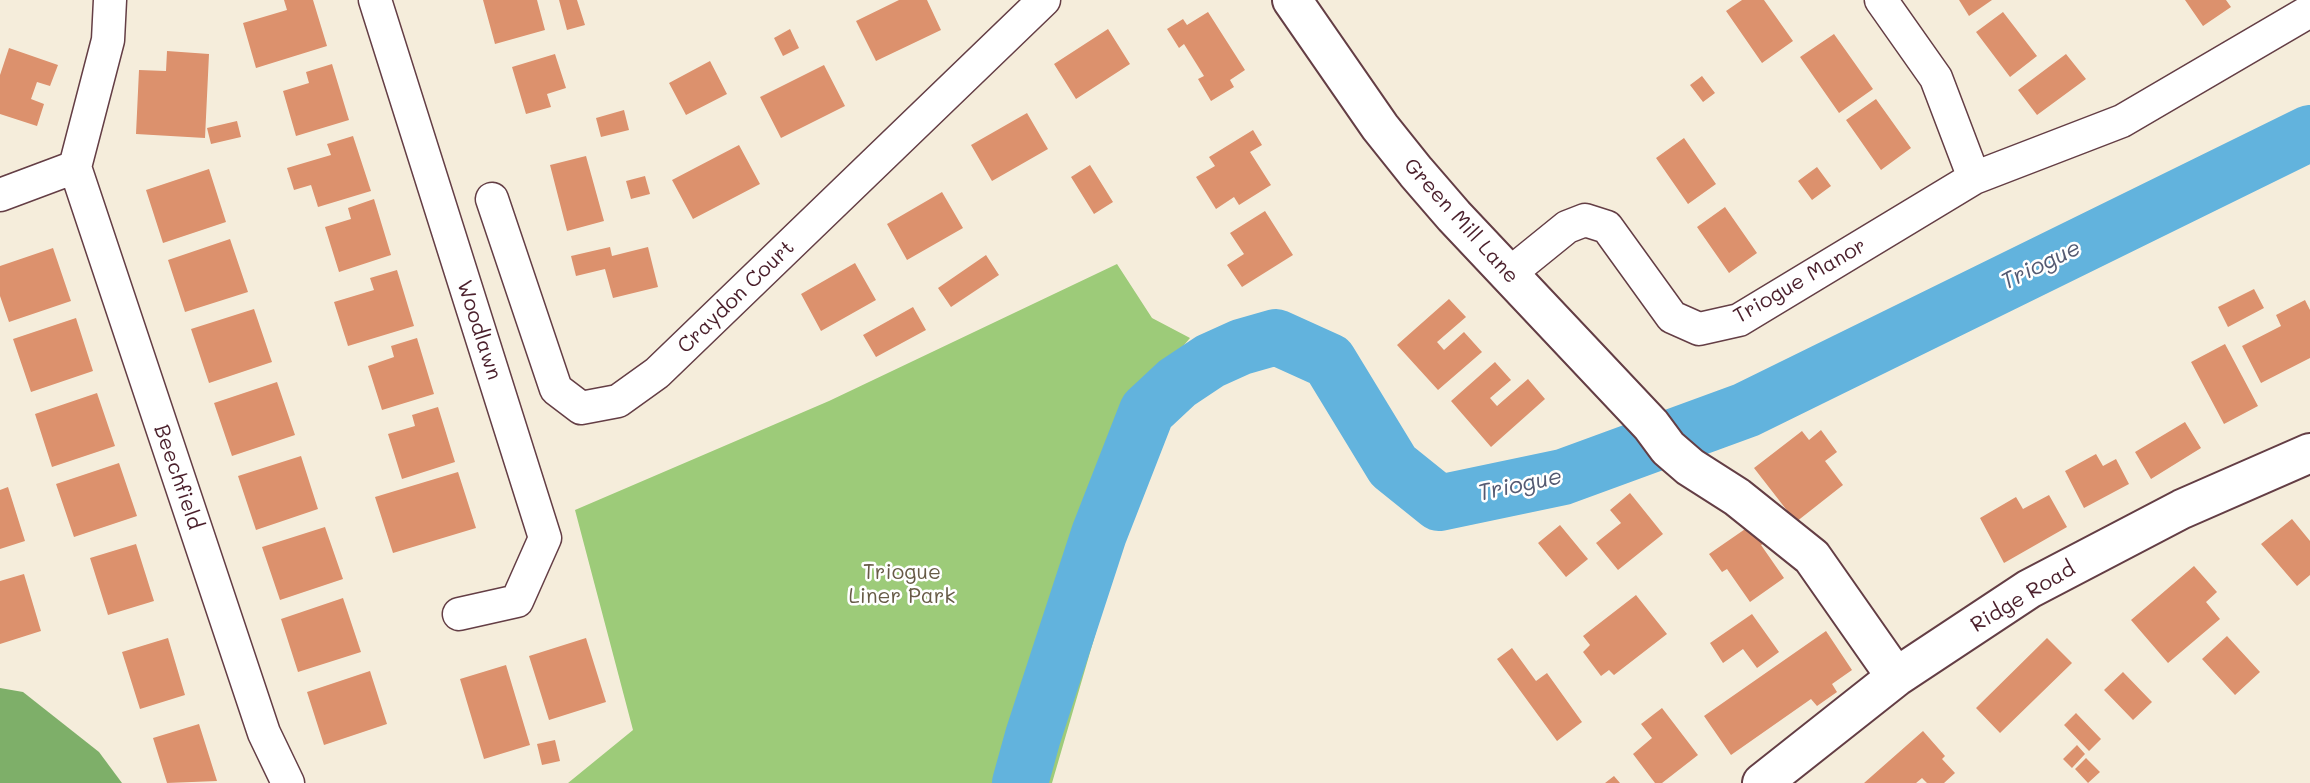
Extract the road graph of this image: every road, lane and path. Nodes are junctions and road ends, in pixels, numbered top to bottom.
1 (110, 0) edge
2 (375, 0) edge
3 (1044, 0) edge
4 (1292, 0) edge
5 (1881, 0) edge
6 (2305, 0) edge
7 (2310, 9) edge
8 (75, 167) junction
9 (1974, 178) junction
10 (0, 195) edge
11 (492, 199) dead end
12 (1509, 274) junction
13 (2310, 453) edge
14 (459, 614) dead end
15 (1896, 677) junction
16 (288, 783) edge
17 (1762, 783) edge

1 - 8 street
2 - 14 street, Woodlawn
3 - 11 street, Craydon Court
4 - 12 street, Green Mill Lane
5 - 9 street
6 - 7 street, Triogue Manor
7 - 9 street, Triogue Manor
8 - 10 street
8 - 16 street, Beechfield
9 - 12 street, Triogue Manor
12 - 15 street, Green Mill Lane
13 - 15 street, Ridge Road
15 - 17 street, Ridge Road

